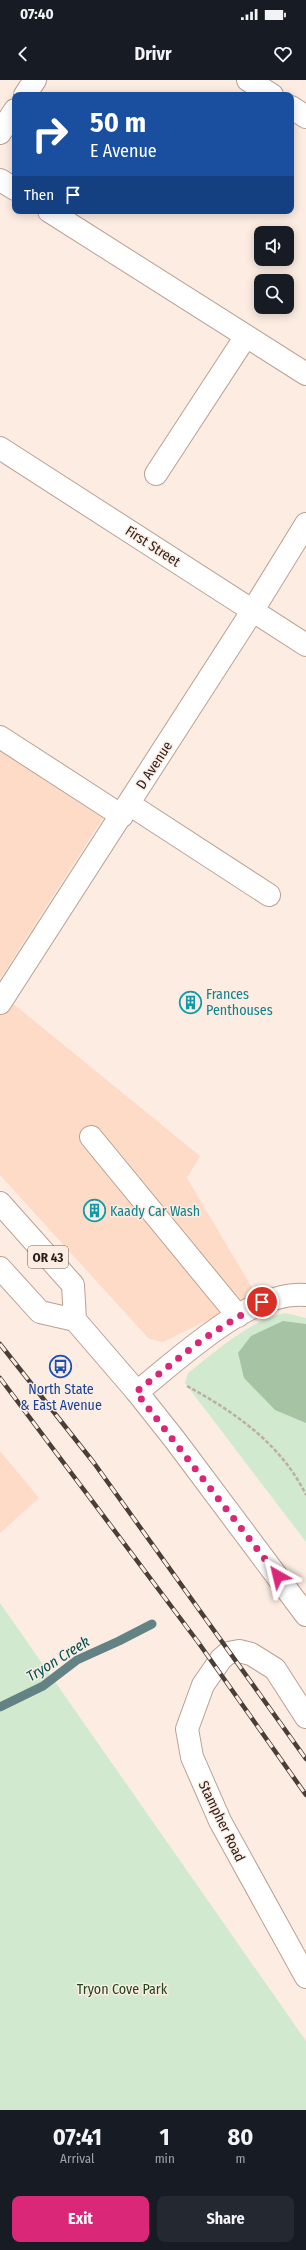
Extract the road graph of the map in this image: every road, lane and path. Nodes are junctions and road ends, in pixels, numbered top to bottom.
1 (35, 80) edge
2 (248, 80) edge
3 (27, 92) edge
4 (267, 92) edge
5 (294, 110) edge
6 (12, 115) edge
7 (306, 117) edge
8 (0, 133) edge
9 (0, 180) edge
10 (12, 187) edge
11 (55, 214) edge
12 (246, 336) junction
13 (306, 374) edge
14 (0, 448) edge
15 (156, 474) dead end
16 (306, 524) edge
17 (253, 610) junction
18 (306, 645) edge
19 (0, 737) edge
20 (125, 810) junction
21 (269, 895) dead end
22 (0, 1003) edge
23 (91, 1137) dead end
24 (0, 1202) edge
25 (0, 1268) edge
26 (306, 1295) edge
27 (238, 1316) junction
28 (74, 1320) junction
29 (167, 1368) junction
30 (136, 1392) junction
31 (306, 1495) edge
32 (286, 1587) junction
33 (306, 1597) edge
34 (306, 1615) edge
35 (306, 1717) edge
36 (306, 1977) edge

1 - 3 street
2 - 4 street
5 - 7 street
6 - 8 street
9 - 10 street
11 - 12 street
12 - 13 street
12 - 15 street
14 - 17 street, First Street
16 - 17 street, D Avenue
17 - 18 street, First Street
17 - 20 street, D Avenue
19 - 20 street
20 - 21 street
20 - 22 street, D Avenue
23 - 27 street
24 - 28 street, OR 43
25 - 28 street
26 - 27 street
27 - 29 street
28 - 30 street
29 - 30 street
29 - 31 path
30 - 32 street
32 - 33 street
32 - 34 street
35 - 36 street, Stampher Road

